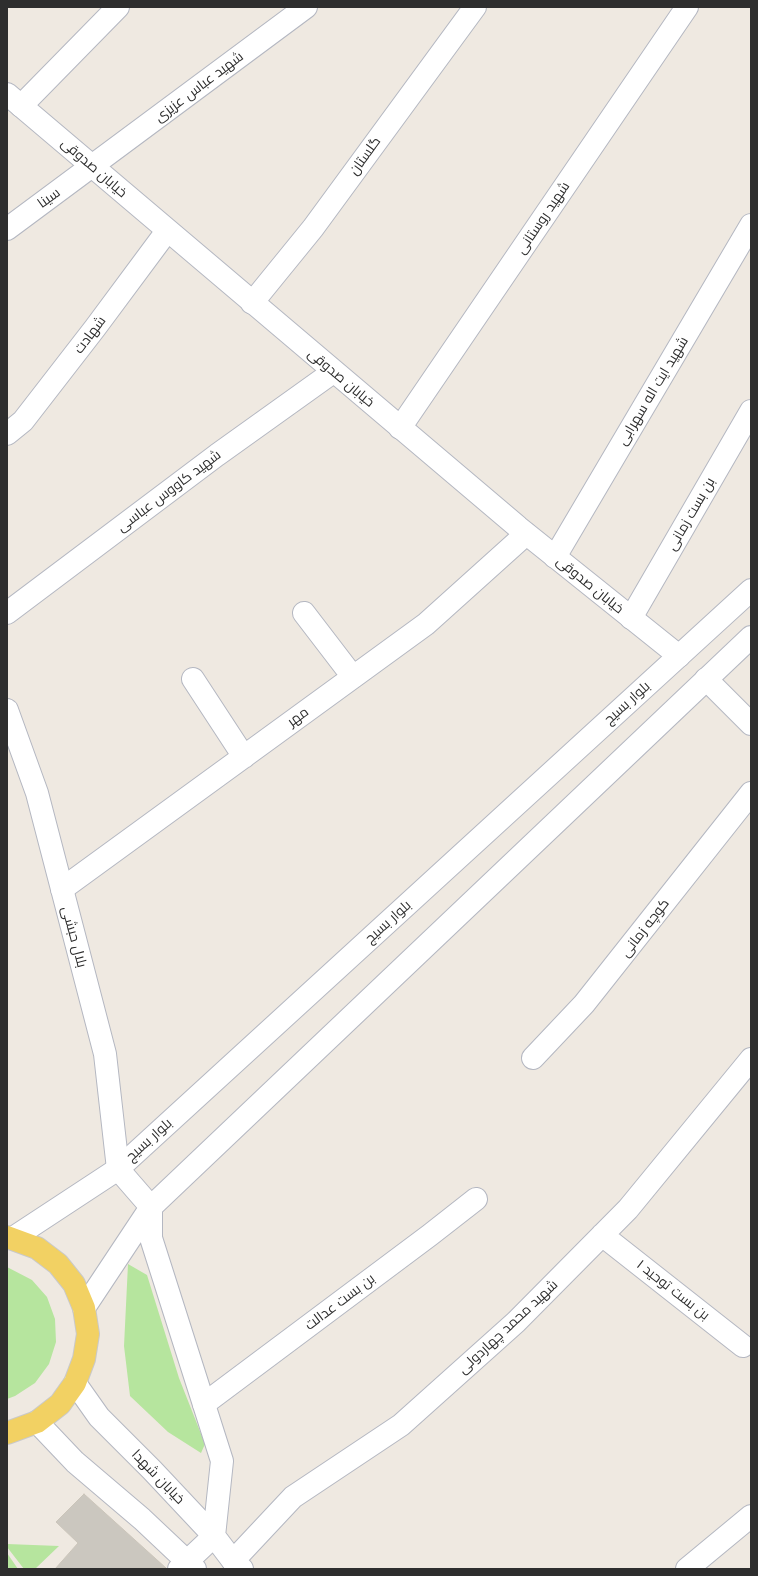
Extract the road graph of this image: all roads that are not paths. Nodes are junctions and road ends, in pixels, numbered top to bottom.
1 (118, 7) edge
2 (306, 7) edge
3 (475, 7) edge
4 (687, 7) edge
5 (14, 100) edge
6 (92, 167) junction
7 (751, 225) edge
8 (7, 229) edge
9 (167, 231) junction
10 (252, 303) junction
11 (333, 372) junction
12 (751, 411) edge
13 (400, 428) junction
14 (7, 434) edge
15 (526, 534) junction
16 (555, 557) junction
17 (751, 590) edge
18 (7, 613) edge
19 (304, 613) dead end
20 (631, 618) junction
21 (751, 637) edge
22 (679, 656) junction
23 (353, 677) junction
24 (193, 679) dead end
25 (706, 679) junction
26 (7, 710) edge
27 (751, 724) edge
28 (244, 757) junction
29 (751, 793) edge
30 (62, 889) junction
31 (533, 1058) dead end
32 (751, 1059) edge
33 (118, 1169) junction
34 (476, 1199) dead end
35 (151, 1207) junction
36 (602, 1235) junction
37 (10, 1238) edge
38 (84, 1308) junction
39 (744, 1346) dead end
40 (75, 1384) junction
41 (204, 1404) junction
42 (37, 1422) junction
43 (7, 1433) edge
44 (751, 1516) edge
45 (214, 1536) junction
46 (238, 1565) edge
47 (187, 1567) edge
48 (687, 1569) edge

1 - 5 street
2 - 6 street, شهید عباس عزیزی
3 - 10 street, گلستان
4 - 13 street, شهید روستانی
5 - 6 street, خیابان صدوقی
6 - 8 street, سینا
6 - 9 street, خیابان صدوقی
7 - 16 street, شهید ایت اله سهرابی
9 - 10 street, خیابان صدوقی
9 - 14 street, شهادت
10 - 11 street, خیابان صدوقی
11 - 13 street, خیابان صدوقی
11 - 18 street, شهید کاووس عباسی
12 - 20 street, بن بست زمانی
13 - 15 street, خیابان صدوقی
15 - 16 street, خیابان صدوقی
15 - 23 street, مهر
16 - 20 street, خیابان صدوقی
17 - 22 street, بلوار بسیج
19 - 23 street
20 - 22 street, خیابان صدوقی
21 - 25 street
22 - 25 street, خیابان صدوقی
22 - 33 street, بلوار بسیج
23 - 28 street, مهر
24 - 28 street
25 - 27 street, خیابان صدوقی
25 - 35 street
26 - 30 street, بلال حبشی
28 - 30 street, مهر
29 - 31 street, کوچه زمانی
30 - 33 street, بلال حبشی
32 - 36 street, شهید محمد چهاردولی
33 - 35 street
33 - 37 street, بلوار بسیج
34 - 41 street, بن بست عدالت
35 - 38 street
35 - 41 street
36 - 39 street, بن بست توحید ۱
36 - 46 street, شهید محمد چهاردولی
37 - 38 main road
38 - 40 main road
40 - 42 main road
40 - 45 street, خیابان شهدا
41 - 45 street
42 - 43 main road
42 - 47 street
44 - 48 street
45 - 46 street, خیابان شهدا
45 - 47 street

